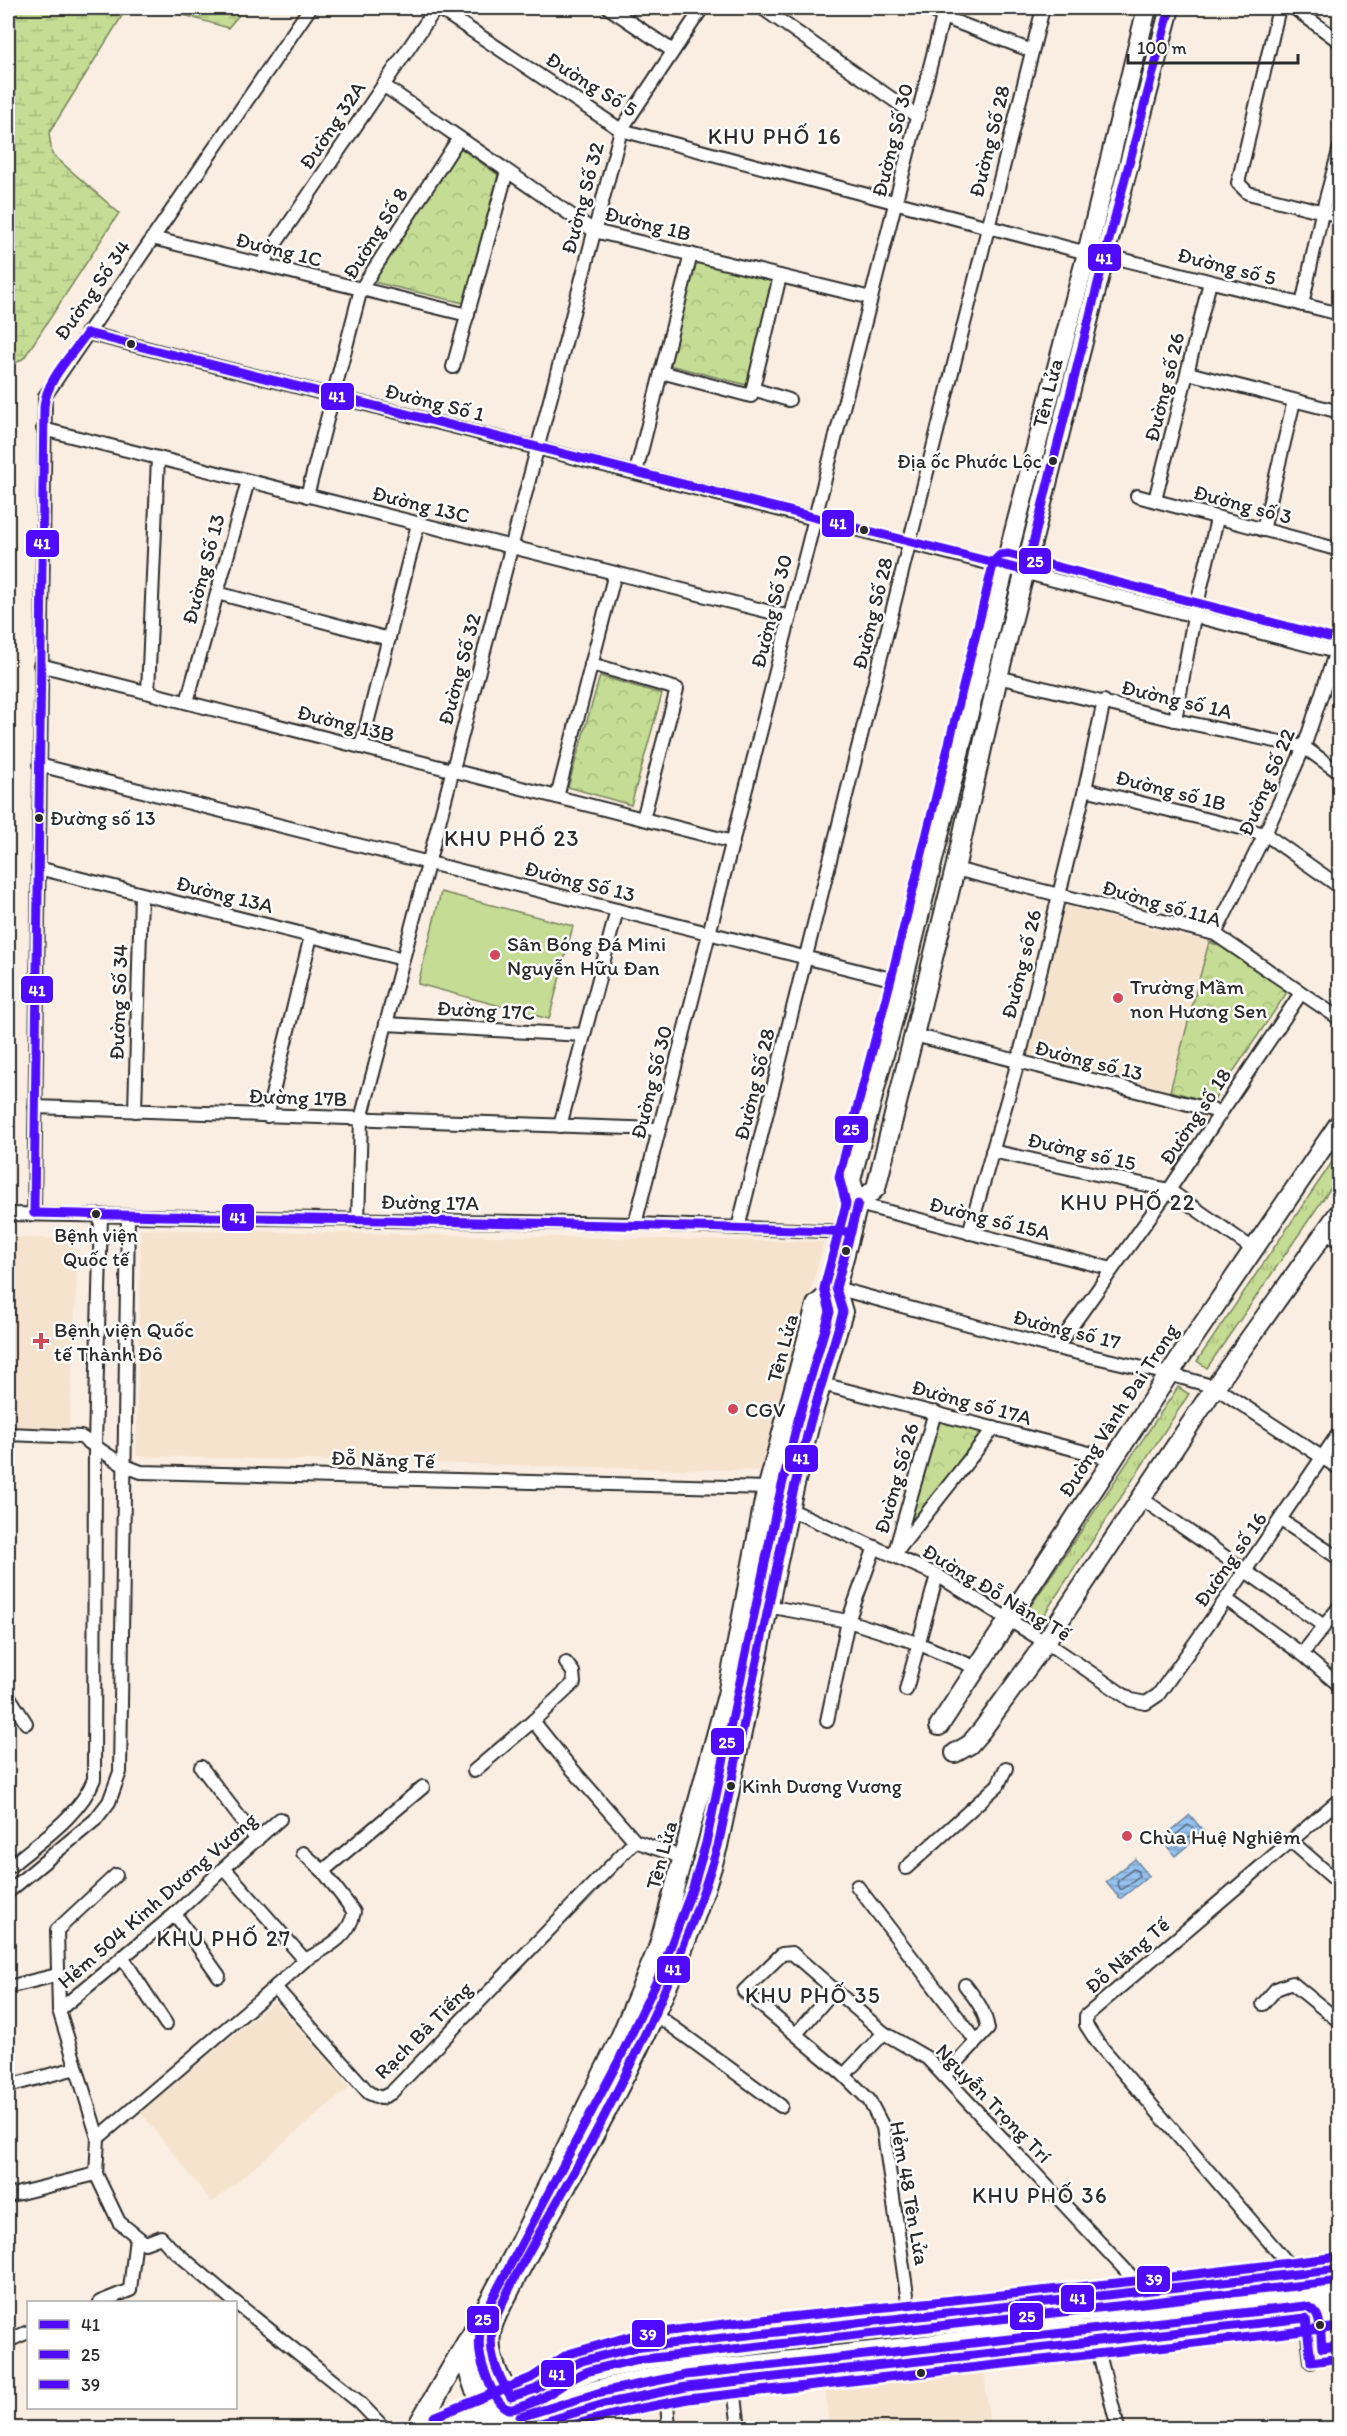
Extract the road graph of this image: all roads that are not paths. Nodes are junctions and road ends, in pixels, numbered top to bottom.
1 (310, 8) edge
2 (437, 8) edge
3 (609, 8) edge
4 (702, 8) edge
5 (762, 8) edge
6 (929, 8) edge
7 (1043, 8) edge
8 (1147, 8) edge
9 (1170, 8) edge
10 (1279, 8) edge
11 (1293, 8) edge
12 (944, 12) edge
13 (1340, 42) edge
14 (673, 51) junction
15 (1032, 51) junction
16 (383, 85) junction
17 (918, 117) junction
18 (621, 130) junction
19 (459, 138) junction
20 (1339, 151) edge
21 (507, 171) junction
22 (896, 202) junction
23 (1322, 213) junction
24 (1340, 216) edge
25 (988, 227) junction
26 (594, 231) junction
27 (152, 238) junction
28 (691, 254) junction
29 (1096, 254) junction
30 (261, 265) junction
31 (780, 276) junction
32 (1210, 282) junction
33 (361, 289) junction
34 (871, 298) junction
35 (1302, 305) junction
36 (1340, 314) edge
37 (468, 315) junction
38 (87, 333) junction
39 (453, 366) dead end
40 (661, 372) junction
41 (1188, 374) junction
42 (753, 389) junction
43 (332, 397) junction
44 (789, 400) dead end
45 (1294, 401) junction
46 (1340, 412) edge
47 (43, 429) junction
48 (537, 447) junction
49 (158, 458) junction
50 (636, 472) junction
51 (248, 481) junction
52 (307, 496) junction
53 (1137, 496) dead end
54 (1155, 500) junction
55 (815, 518) junction
56 (1217, 519) junction
57 (418, 524) junction
58 (1263, 530) junction
59 (909, 542) junction
60 (511, 547) junction
61 (1340, 550) edge
62 (1005, 566) junction
63 (1026, 571) junction
64 (615, 573) junction
65 (217, 593) junction
66 (790, 617) junction
67 (1194, 617) junction
68 (389, 639) junction
69 (1338, 648) edge
70 (591, 664) junction
71 (40, 665) junction
72 (998, 677) junction
73 (148, 692) junction
74 (1104, 701) junction
75 (187, 702) junction
76 (1175, 720) junction
77 (361, 747) junction
78 (1304, 747) junction
79 (39, 765) junction
80 (453, 770) junction
81 (1340, 773) edge
82 (1084, 789) junction
83 (557, 797) junction
84 (643, 819) junction
85 (1265, 834) junction
86 (733, 842) junction
87 (428, 863) junction
88 (38, 868) junction
89 (955, 869) junction
90 (1340, 887) edge
91 (141, 894) junction
92 (1058, 896) junction
93 (617, 910) junction
94 (709, 934) junction
95 (1215, 934) junction
96 (311, 936) junction
97 (403, 958) junction
98 (805, 958) junction
99 (903, 982) junction
100 (1301, 993) junction
101 (1340, 1019) edge
102 (386, 1024) junction
103 (584, 1035) junction
104 (914, 1035) junction
105 (1018, 1062) junction
106 (35, 1107) junction
107 (135, 1111) junction
108 (1221, 1113) junction
109 (267, 1116) junction
110 (361, 1119) junction
111 (1340, 1122) edge
112 (560, 1126) junction
113 (659, 1129) junction
114 (992, 1150) junction
115 (1169, 1190) junction
116 (858, 1204) junction
117 (1340, 1211) edge
118 (34, 1213) junction
119 (8, 1214) edge
120 (101, 1215) junction
121 (128, 1216) junction
122 (358, 1221) junction
123 (635, 1224) junction
124 (738, 1228) junction
125 (851, 1232) junction
126 (969, 1233) junction
127 (1332, 1237) edge
128 (1253, 1249) junction
129 (1112, 1269) junction
130 (836, 1288) junction
131 (1056, 1348) junction
132 (1168, 1374) junction
133 (822, 1384) junction
134 (1215, 1387) junction
135 (935, 1412) junction
136 (994, 1428) junction
137 (1340, 1431) edge
138 (8, 1434) edge
139 (95, 1444) junction
140 (1322, 1457) junction
141 (1112, 1459) junction
142 (123, 1464) junction
143 (1340, 1469) edge
144 (768, 1488) junction
145 (1141, 1498) junction
146 (789, 1509) junction
147 (1281, 1520) junction
148 (875, 1547) junction
149 (894, 1555) junction
150 (1340, 1559) edge
151 (1246, 1571) junction
152 (937, 1575) junction
153 (1226, 1599) junction
154 (767, 1606) junction
155 (1340, 1606) edge
156 (1007, 1620) junction
157 (848, 1622) junction
158 (1324, 1626) junction
159 (917, 1643) junction
160 (1045, 1643) junction
161 (1302, 1654) junction
162 (566, 1663) dead end
163 (977, 1668) junction
164 (1340, 1686) edge
165 (906, 1690) dead end
166 (8, 1695) edge
167 (1146, 1703) joint
168 (533, 1721) junction
169 (826, 1721) dead end
170 (26, 1723) dead end
171 (939, 1726) dead end
172 (955, 1753) dead end
173 (201, 1767) dead end
174 (1006, 1768) dead end
175 (474, 1771) dead end
176 (423, 1787) dead end
177 (85, 1798) junction
178 (1340, 1799) edge
179 (103, 1811) junction
180 (280, 1820) dead end
181 (257, 1840) junction
182 (635, 1841) junction
183 (1291, 1841) junction
184 (303, 1853) dead end
185 (684, 1858) junction
186 (8, 1868) edge
187 (224, 1868) junction
188 (906, 1868) dead end
189 (323, 1871) junction
190 (116, 1875) dead end
191 (1340, 1884) edge
192 (857, 1887) dead end
193 (8, 1892) edge
194 (176, 1914) junction
195 (122, 1957) junction
196 (305, 1960) junction
197 (57, 1975) junction
198 (219, 1976) dead end
199 (965, 1985) dead end
200 (8, 1987) edge
201 (275, 1987) junction
202 (835, 1989) junction
203 (744, 1991) joint
204 (636, 2000) junction
205 (1263, 2004) dead end
206 (59, 2010) junction
207 (655, 2012) junction
208 (1340, 2022) edge
209 (166, 2024) dead end
210 (884, 2033) junction
211 (796, 2034) junction
212 (976, 2041) junction
213 (76, 2068) junction
214 (844, 2075) junction
215 (944, 2076) junction
216 (8, 2086) edge
217 (781, 2106) dead end
218 (98, 2138) junction
219 (96, 2174) junction
220 (8, 2196) edge
221 (136, 2237) junction
222 (1340, 2270) edge
223 (1340, 2282) edge
224 (1303, 2296) junction
225 (1151, 2298) junction
226 (102, 2301) edge
227 (233, 2301) edge
228 (1340, 2301) edge
229 (237, 2305) edge
230 (1340, 2315) edge
231 (911, 2322) junction
232 (1185, 2325) junction
233 (842, 2329) junction
234 (27, 2332) edge
235 (8, 2341) edge
236 (468, 2341) junction
237 (1096, 2342) junction
238 (845, 2362) junction
239 (1311, 2362) dead end
240 (733, 2381) junction
241 (666, 2390) junction
242 (486, 2408) junction
243 (520, 2417) edge
244 (495, 2427) edge
245 (384, 2428) edge
246 (417, 2428) edge
247 (439, 2428) edge
248 (669, 2428) edge
249 (739, 2428) edge
250 (1118, 2428) edge

1 - 27 street, Đường Số 34
2 - 16 street, Đường 32A
2 - 18 street, Đường Số 5
3 - 14 street
4 - 14 street, Đường Số 32
5 - 17 street
6 - 12 street
7 - 15 street, Đường Số 28
8 - 29 main road, Tên Lửa
9 - 29 main road, Tên Lửa
10 - 23 street
11 - 13 street
12 - 15 street
12 - 17 street, Đường Số 30
14 - 18 street, Đường Số 32
15 - 25 street, Đường Số 28
16 - 19 street, Đường 1B
16 - 30 street, Đường 32A
17 - 22 street, Đường Số 30
18 - 22 street, Đường Số 5
18 - 26 street, Đường Số 32
19 - 21 street, Đường 1B
19 - 33 street, Đường Số 8
20 - 23 street
21 - 26 street, Đường 1B
21 - 37 street
22 - 25 street, Đường Số 5
22 - 34 street, Đường Số 30
23 - 24 street
23 - 35 street
25 - 29 street, Đường Số 5
25 - 59 street, Đường Số 28
26 - 28 street, Đường 1B
26 - 48 street, Đường Số 32
27 - 30 street, Đường 1C
27 - 38 street, Đường Số 34
28 - 31 street, Đường 1B
28 - 40 street
29 - 32 street, Đường số 5
29 - 62 main road, Tên Lửa
29 - 63 main road, Tên Lửa
30 - 33 street, Đường 1C
31 - 34 street, Đường 1B
31 - 42 street
32 - 35 street, Đường số 5
32 - 41 street, Đường số 26
33 - 37 street, Đường 1C
33 - 43 street, Đường Số 8
34 - 55 street, Đường Số 30
35 - 36 street, Đường số 5
37 - 39 street
38 - 43 street, Đường Số 1
38 - 47 street, Đường Số 34
40 - 42 street
40 - 50 street
41 - 45 street
41 - 54 street, Đường số 26
42 - 44 street
43 - 48 street, Đường Số 1
43 - 52 street, Đường Số 8
45 - 46 street
45 - 58 street
47 - 49 street, Đường 13C
47 - 71 street, Đường Số 34
48 - 50 street, Đường Số 1
48 - 60 street, Đường Số 32
49 - 51 street, Đường 13C
49 - 73 street
50 - 55 street, Đường Số 1
51 - 52 street, Đường 13C
51 - 65 street, Đường Số 13
52 - 57 street, Đường 13C
53 - 54 street, Đường số 3
54 - 56 street, Đường số 3
55 - 59 street, Đường Số 1
55 - 66 street, Đường Số 30
56 - 58 street, Đường số 3
56 - 67 street
57 - 60 street, Đường 13C
57 - 68 street
58 - 61 street, Đường số 3
59 - 62 street, Đường Số 1
59 - 98 street, Đường Số 28
60 - 64 street, Đường 13C
60 - 80 street, Đường Số 32
62 - 63 street
62 - 99 main road, Tên Lửa
63 - 67 street
63 - 72 main road, Tên Lửa
64 - 66 street, Đường 13C
64 - 70 street
65 - 68 street
65 - 75 street, Đường Số 13
66 - 86 street, Đường Số 30
67 - 69 street
67 - 76 street
68 - 77 street
69 - 78 street, Đường Số 22
70 - 83 street
70 - 84 street
71 - 73 street, Đường 13B
71 - 79 street, Đường Số 34
72 - 74 street, Đường số 1A
72 - 89 main road, Tên Lửa
73 - 75 street, Đường 13B
74 - 76 street, Đường số 1A
74 - 82 street, Đường số 26
75 - 77 street, Đường 13B
76 - 78 street, Đường số 1A
77 - 80 street, Đường 13B
78 - 81 street, Đường số 1A
78 - 85 street, Đường Số 22
79 - 87 street, Đường Số 13
79 - 88 street, Đường Số 34
80 - 83 street, Đường 13B
80 - 87 street, Đường Số 32
82 - 85 street, Đường số 1B
82 - 92 street, Đường số 26
83 - 84 street, Đường 13B
84 - 86 street, Đường 13B
85 - 90 street, Đường số 1B
85 - 95 street, Đường Số 22
86 - 94 street, Đường Số 30
87 - 93 street, Đường Số 13
87 - 97 street, Đường Số 32
88 - 91 street, Đường 13A
88 - 106 street, Đường Số 34
89 - 92 street, Đường số 11A
89 - 104 main road, Tên Lửa
91 - 96 street, Đường 13A
91 - 107 street, Đường Số 34
92 - 95 street, Đường số 11A
92 - 105 street, Đường số 26
93 - 94 street, Đường Số 13
93 - 103 street
94 - 98 street, Đường Số 13
94 - 113 street, Đường Số 30
95 - 100 street, Đường số 11A
96 - 97 street, Đường 13A
96 - 109 street
97 - 102 street, Đường Số 32
98 - 99 street, Đường Số 13
98 - 124 street, Đường Số 28
99 - 116 main road, Tên Lửa
100 - 101 street, Đường số 11A
100 - 108 street, Đường số 18
102 - 103 street, Đường 17C
102 - 110 street, Đường Số 32
103 - 112 street
104 - 105 street, Đường số 13
104 - 116 main road, Tên Lửa
105 - 108 street, Đường số 13
105 - 114 street, Đường số 26
106 - 107 street, Đường 17B
106 - 118 street, Đường Số 34
107 - 109 street, Đường 17B
108 - 115 street, Đường số 18
109 - 110 street, Đường 17B
110 - 112 street, Đường 17B
110 - 122 street, Đường Số 32
111 - 128 main road, Đường Vành Đai Trong
112 - 113 street, Đường 17B
113 - 123 street, Đường Số 30
114 - 115 street, Đường số 15
114 - 126 street, Đường số 26
115 - 128 street, Đường số 15
115 - 129 street, Đường số 18
116 - 125 main road, Tên Lửa
116 - 126 street, Đường số 15A
117 - 127 main road
118 - 119 street, Đường 17A
118 - 120 street, Đường 17A
120 - 121 street, Đường 17A
120 - 139 street
121 - 122 street, Đường 17A
121 - 142 street
122 - 123 street, Đường 17A
123 - 124 street, Đường 17A
124 - 125 street, Đường 17A
125 - 130 main road, Tên Lửa
126 - 129 street, Đường số 15A
127 - 134 main road
128 - 132 main road, Đường Vành Đai Trong
129 - 131 street, Đường số 18
130 - 131 street, Đường số 17
130 - 133 main road, Tên Lửa
130 - 144 main road, Tên Lửa
131 - 132 street, Đường số 17
132 - 134 street, Đường số 17
132 - 141 main road, Đường Vành Đai Trong
133 - 135 street, Đường số 17A
133 - 146 main road, Tên Lửa
134 - 140 street, Đường số 17
134 - 145 main road
135 - 136 street, Đường số 17A
135 - 149 street, Đường Số 26
136 - 141 street, Đường số 17A
136 - 149 street
137 - 140 street, Đường số 16
138 - 139 street, Đỗ Năng Tế
139 - 142 street, Đỗ Năng Tế
139 - 177 street
140 - 143 street, Đường số 17
140 - 147 street, Đường số 16
141 - 156 main road, Đường Vành Đai Trong
142 - 144 street, Đỗ Năng Tế
142 - 179 street
144 - 185 main road, Tên Lửa
145 - 151 street
145 - 160 main road
146 - 148 street, Đường Đỗ Năng Tế
146 - 154 main road, Tên Lửa
147 - 150 street
147 - 151 street, Đường số 16
148 - 149 street, Đường Đỗ Năng Tế
148 - 157 street
149 - 152 street, Đường Đỗ Năng Tế
151 - 153 street, Đường số 16
151 - 158 street
152 - 156 street, Đường Đỗ Năng Tế
152 - 159 street
153 - 161 street
153 - 167 street, Đường số 16
154 - 157 street
154 - 207 main road, Tên Lửa
155 - 158 street
156 - 160 street, Đường Đỗ Năng Tế
156 - 163 main road, Đường Vành Đai Trong
157 - 159 street
157 - 169 street
158 - 161 street
159 - 163 street
159 - 165 street
160 - 167 street, Đường Đỗ Năng Tế
160 - 172 main road
161 - 164 street
162 - 168 street
163 - 171 main road, Đường Vành Đai Trong
166 - 170 street
168 - 175 street
168 - 182 street
173 - 181 street
174 - 188 street
176 - 189 street
177 - 179 street
177 - 186 street
178 - 183 street, Đỗ Năng Tế
179 - 193 street
180 - 181 street, Hẻm 504 Kinh Dương Vương
181 - 187 street, Hẻm 504 Kinh Dương Vương
182 - 185 street
182 - 201 street, Rạch Bà Tiếng
183 - 191 street
183 - 224 street, Đỗ Năng Tế
184 - 189 street
185 - 204 main road, Tên Lửa
187 - 194 street, Hẻm 504 Kinh Dương Vương
187 - 196 street
189 - 196 street
190 - 197 street
192 - 212 street
194 - 195 street, Hẻm 504 Kinh Dương Vương
194 - 198 street
195 - 206 street, Hẻm 504 Kinh Dương Vương
195 - 209 street
196 - 201 street
197 - 200 street
197 - 206 street
199 - 212 street
201 - 218 street
202 - 203 street, Nguyễn Trọng Trí
202 - 210 street, Nguyễn Trọng Trí
202 - 211 street
203 - 211 street, Hẻm 48 Tên Lửa
204 - 207 street
204 - 236 main road, Tên Lửa
205 - 208 street
206 - 213 street
207 - 217 street
207 - 243 main road, Tên Lửa
210 - 214 street
210 - 215 street, Nguyễn Trọng Trí
211 - 214 street, Hẻm 48 Tên Lửa
212 - 215 street
213 - 216 street
213 - 218 street
214 - 231 street, Hẻm 48 Tên Lửa
215 - 225 street, Nguyễn Trọng Trí
218 - 219 street
219 - 220 street
219 - 221 street
221 - 226 street
221 - 227 street
222 - 224 main road
223 - 224 main road
224 - 225 main road
224 - 228 main road
224 - 230 main road
224 - 232 main road
224 - 239 street
225 - 231 main road
229 - 245 street
231 - 233 main road
232 - 237 main road
232 - 238 main road
233 - 238 main road
233 - 243 main road
234 - 235 street
236 - 242 main road, Tên Lửa
236 - 246 main road
237 - 238 main road
237 - 250 street
238 - 240 main road
238 - 243 main road
240 - 241 main road
240 - 249 street
241 - 243 main road
241 - 248 street
242 - 243 main road
242 - 244 main road
242 - 247 main road
243 - 244 main road

